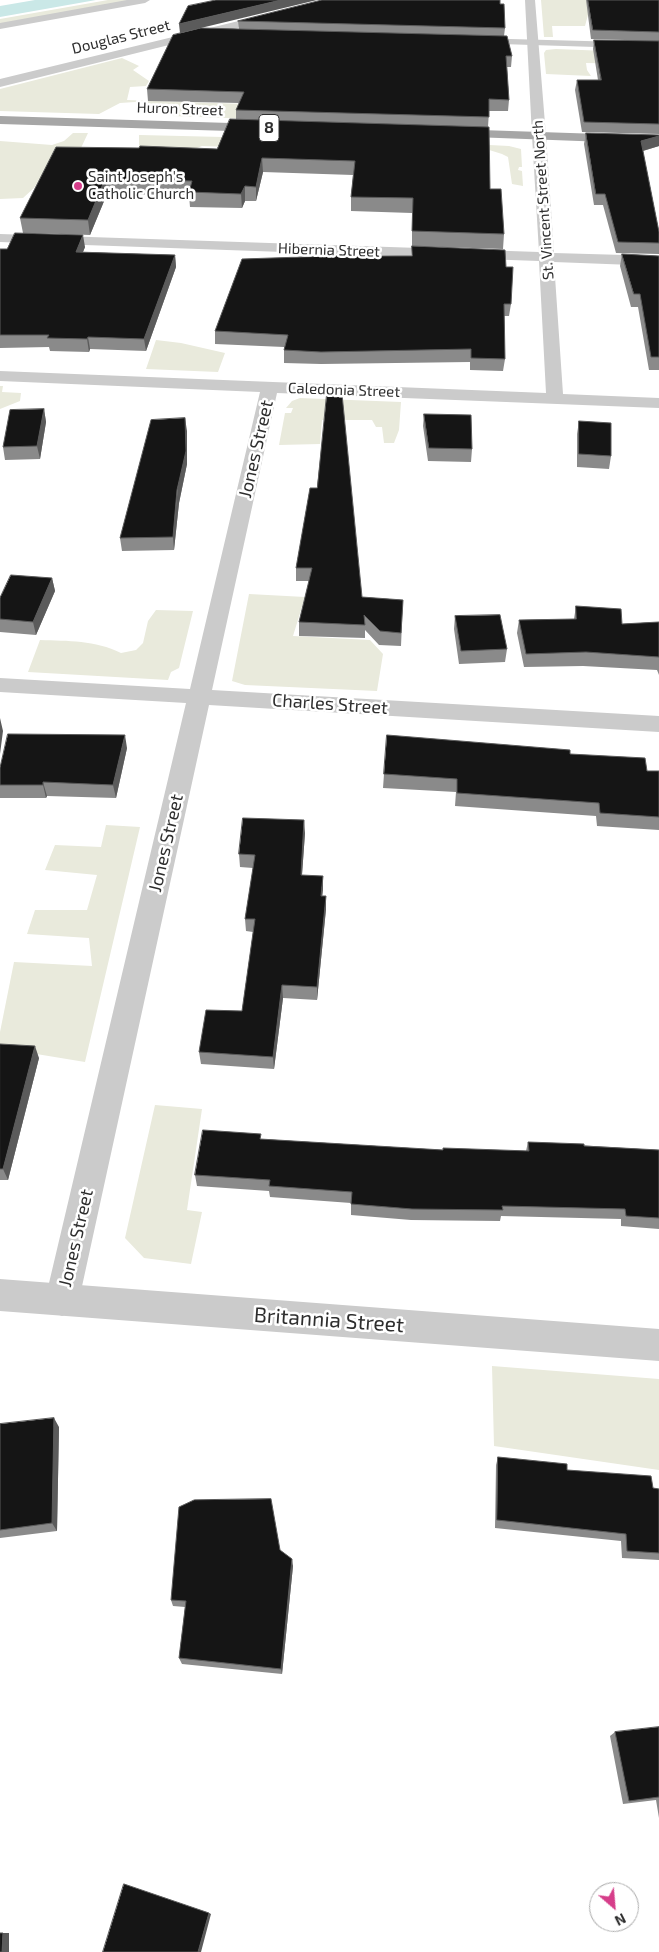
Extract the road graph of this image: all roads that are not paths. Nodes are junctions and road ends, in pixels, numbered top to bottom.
1 (145, 0) edge
2 (338, 0) edge
3 (530, 0) edge
4 (0, 26) edge
5 (204, 34) junction
6 (247, 35) edge
7 (458, 41) edge
8 (532, 43) junction
9 (659, 46) edge
10 (0, 83) edge
11 (0, 120) edge
12 (279, 128) edge
13 (442, 133) edge
14 (539, 136) junction
15 (659, 140) edge
16 (0, 238) edge
17 (547, 257) junction
18 (659, 261) edge
19 (0, 376) edge
20 (270, 387) junction
21 (555, 399) junction
22 (659, 404) edge
23 (0, 685) edge
24 (200, 696) junction
25 (659, 724) edge
26 (0, 1295) edge
27 (62, 1300) junction
28 (659, 1346) edge

1 - 4 street
2 - 5 street, Douglas Street
3 - 8 street, St. Vincent Street North
5 - 6 street
5 - 10 street, Douglas Street
7 - 8 street
8 - 9 street
8 - 14 street, St. Vincent Street North
11 - 12 main road, Huron Street / 8
13 - 14 main road
14 - 15 main road
14 - 17 street, St. Vincent Street North
16 - 17 street, Hibernia Street
17 - 18 street, Hibernia Street
17 - 21 street, St. Vincent Street North
19 - 20 street, Caledonia Street
20 - 21 street, Caledonia Street
20 - 24 street, Jones Street
21 - 22 street, Caledonia Street
23 - 24 street, Charles Street
24 - 25 street, Charles Street
24 - 27 street, Jones Street
26 - 27 street, Britannia Street
27 - 28 street, Britannia Street

